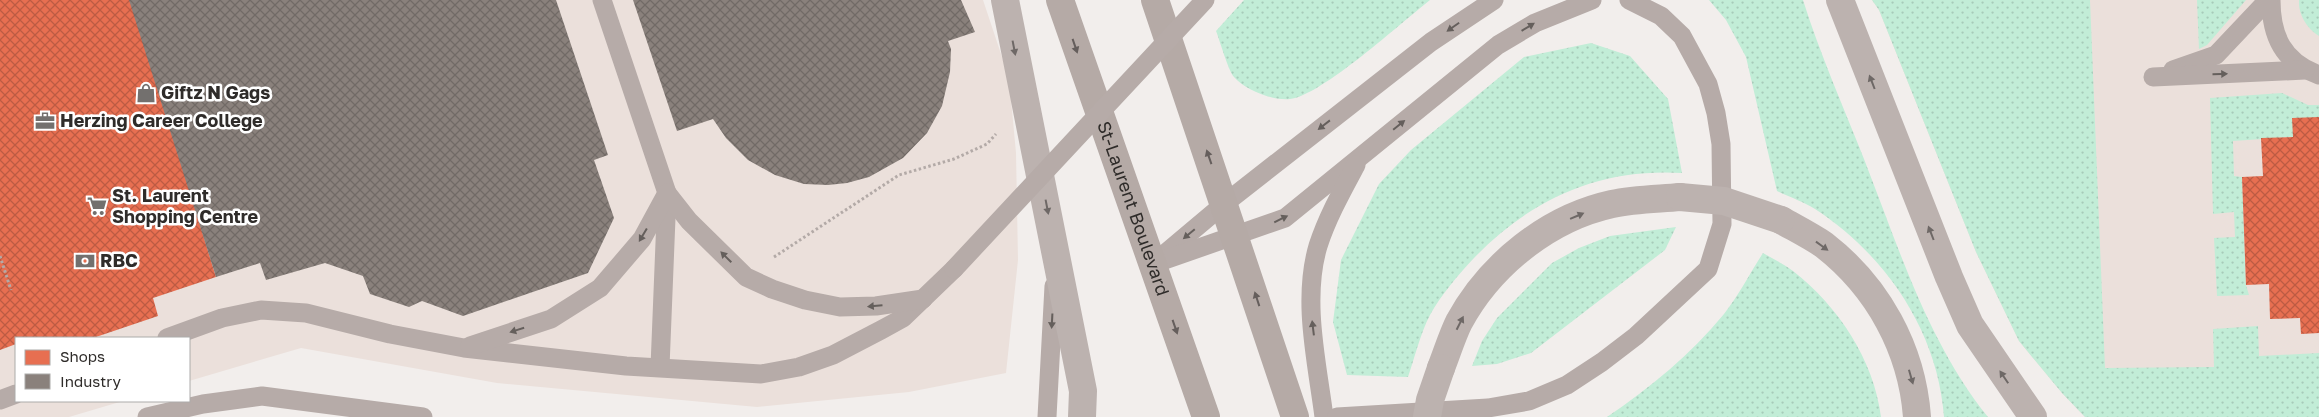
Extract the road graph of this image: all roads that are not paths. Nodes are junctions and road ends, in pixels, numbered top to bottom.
1 (602, 0) edge
2 (1005, 0) edge
3 (1060, 0) edge
4 (1156, 0) edge
5 (1205, 0) edge
6 (1494, 0) edge
7 (1592, 0) edge
8 (1629, 0) edge
9 (1840, 0) edge
10 (2269, 0) edge
11 (2312, 73) edge
12 (1361, 156) junction
13 (667, 193) junction
14 (1224, 204) junction
15 (1236, 236) junction
16 (1056, 254) junction
17 (1153, 264) junction
18 (923, 299) junction
19 (170, 337) edge
20 (464, 348) junction
21 (660, 367) junction
22 (15, 394) edge
23 (0, 400) edge
24 (1082, 404) edge
25 (205, 411) edge
26 (147, 417) edge
27 (423, 417) edge
28 (1047, 417) edge
29 (1206, 417) edge
30 (1295, 417) edge
31 (1324, 417) edge
32 (1337, 417) edge
33 (1426, 417) edge
34 (1917, 417) edge
35 (2032, 417) edge

1 - 13 lane
2 -> 16 highway
3 -> 17 main road, St-Laurent Boulevard
14 -> 4 main road
5 - 18 lane, bridge
6 -> 14 lane
12 -> 7 lane
8 - 32 lane
35 -> 9 highway
10 - 11 lane
10 -> 11 lane
15 -> 12 lane
31 -> 12 lane
18 -> 13 lane
13 -> 20 lane
13 - 21 lane
14 - 15 main road
14 -> 17 lane
15 - 17 lane
30 -> 15 main road
16 - 24 highway
16 -> 28 lane
17 -> 29 main road, St-Laurent Boulevard
18 - 21 lane
19 - 20 lane
20 - 21 lane
22 - 23 lane
25 - 26 lane
25 - 27 lane
33 -> 34 highway, bridge

